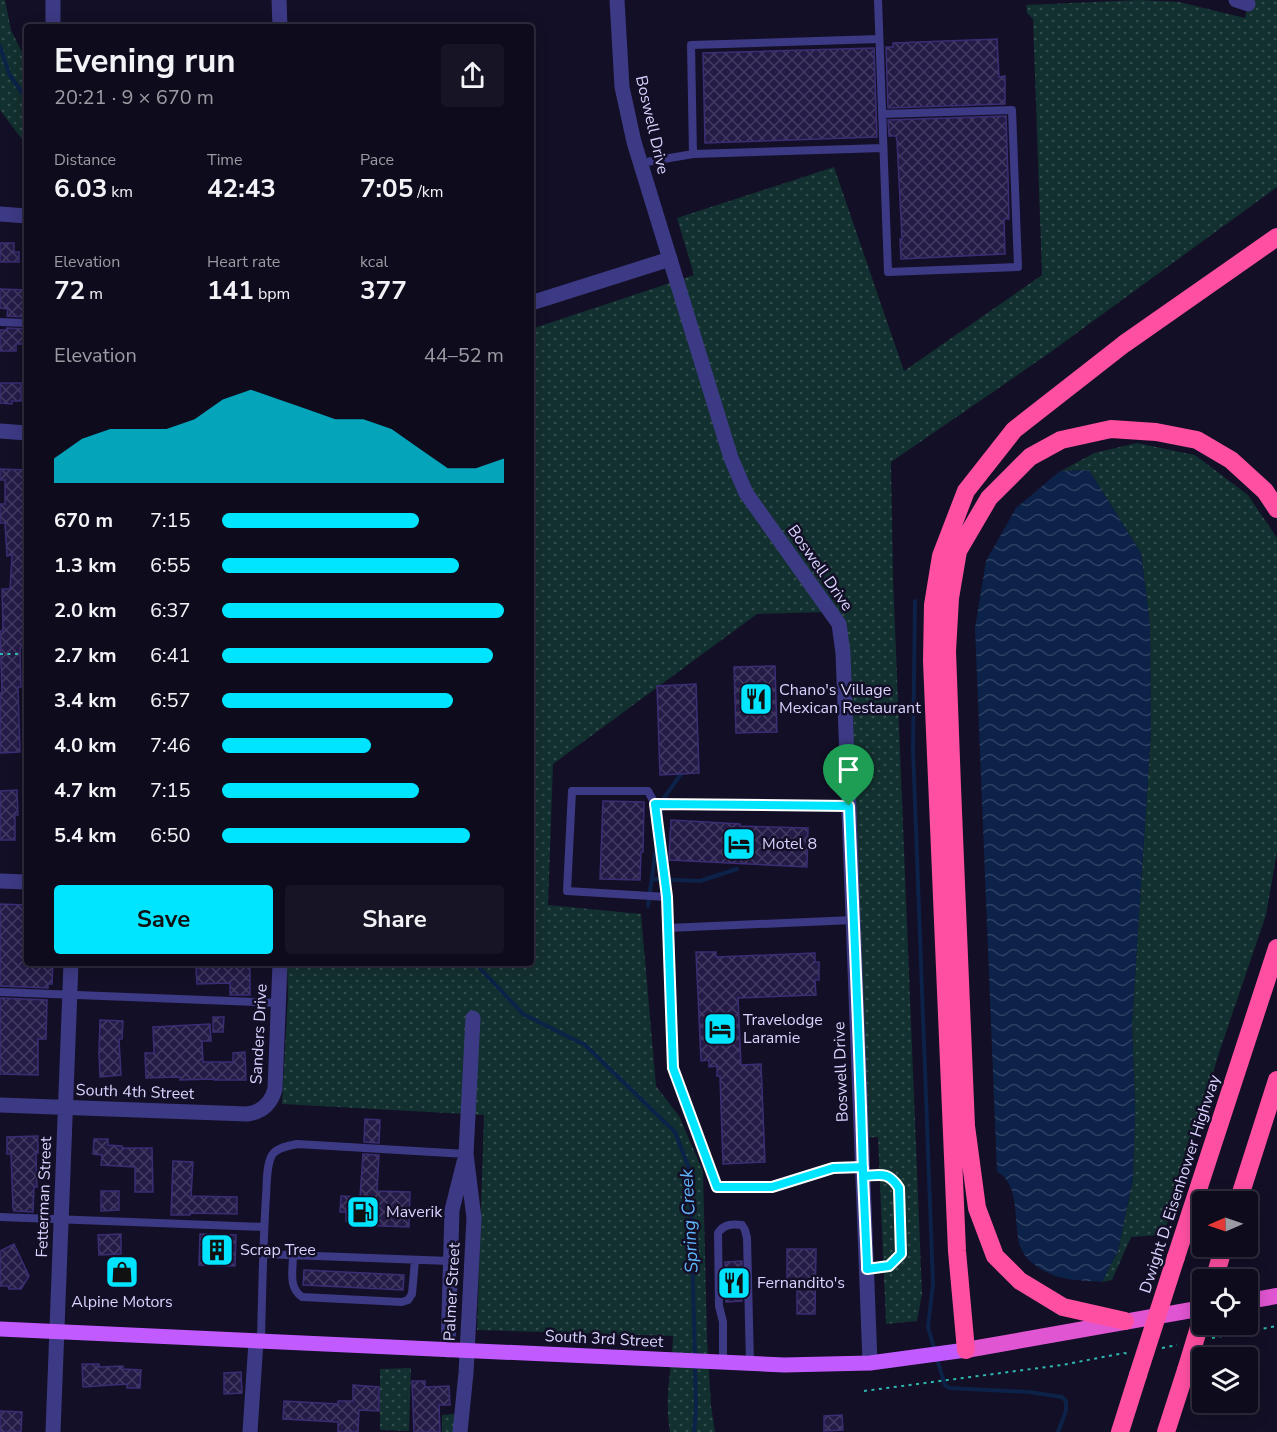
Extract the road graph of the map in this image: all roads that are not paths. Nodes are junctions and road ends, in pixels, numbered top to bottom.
1 (53, 0) edge
2 (279, 0) edge
3 (617, 0) edge
4 (878, 0) edge
5 (53, 24) edge
6 (280, 24) edge
7 (879, 39) junction
8 (882, 114) junction
9 (883, 148) junction
10 (693, 154) junction
11 (641, 163) junction
12 (0, 214) edge
13 (24, 216) edge
14 (1277, 237) edge
15 (670, 259) junction
16 (534, 302) edge
17 (0, 322) edge
18 (24, 322) edge
19 (0, 432) edge
20 (24, 433) edge
21 (1277, 509) edge
22 (655, 804) junction
23 (849, 806) junction
24 (0, 881) edge
25 (24, 882) edge
26 (667, 897) junction
27 (853, 920) junction
28 (668, 927) junction
29 (1277, 934) edge
30 (1277, 948) edge
31 (71, 966) edge
32 (280, 966) edge
33 (0, 992) edge
34 (70, 996) junction
35 (279, 1003) junction
36 (1257, 1012) junction
37 (473, 1018) dead end
38 (1277, 1080) edge
39 (0, 1105) edge
40 (267, 1106) joint
41 (65, 1108) junction
42 (966, 1126) junction
43 (466, 1154) junction
44 (863, 1172) junction
45 (1242, 1191) edge
46 (0, 1216) edge
47 (61, 1220) junction
48 (264, 1227) junction
49 (263, 1254) junction
50 (293, 1255) junction
51 (415, 1260) junction
52 (450, 1261) junction
53 (867, 1269) junction
54 (1277, 1296) edge
55 (1258, 1299) edge
56 (1192, 1310) edge
57 (1125, 1322) junction
58 (0, 1329) edge
59 (57, 1332) junction
60 (1197, 1335) edge
61 (258, 1341) junction
62 (448, 1350) junction
63 (966, 1350) junction
64 (467, 1351) junction
65 (723, 1363) junction
66 (750, 1364) junction
67 (870, 1364) junction
68 (53, 1432) edge
69 (250, 1432) edge
70 (460, 1432) edge
71 (1120, 1432) edge
72 (1166, 1432) edge

1 - 5 street
2 - 6 street
3 - 11 street, Boswell Drive
4 - 7 lane
7 - 8 lane
7 - 10 lane
8 - 9 lane
8 - 9 lane
9 - 10 lane
10 - 11 lane
11 - 15 street, Boswell Drive
12 - 13 street
14 - 63 highway
15 - 16 street
15 - 23 street, Boswell Drive
17 - 18 lane
19 - 20 street
21 - 42 highway
22 - 23 lane
22 - 26 lane
22 - 26 lane
23 - 27 street, Boswell Drive
24 - 25 street
26 - 28 lane
27 - 28 lane
27 - 44 street, Boswell Drive
28 - 44 lane
29 - 36 highway
30 - 36 highway, Dwight D. Eisenhower Highway
31 - 34 street, Fetterman Street
32 - 35 street, Sanders Drive
33 - 34 lane
34 - 35 lane
34 - 41 street, Fetterman Street
35 - 40 street, Sanders Drive
36 - 71 highway, Dwight D. Eisenhower Highway, bridge
37 - 43 street, Palmer Street
38 - 45 highway
39 - 41 street, South 4th Street
40 - 41 street, South 4th Street
41 - 47 street, Fetterman Street
42 - 57 highway
42 - 63 highway
43 - 48 lane
43 - 52 street, Palmer Street
43 - 64 street, Palmer Street
44 - 53 street, Boswell Drive
44 - 53 lane
46 - 47 lane
47 - 48 lane
47 - 59 street, Fetterman Street
48 - 49 lane
49 - 50 lane
49 - 61 lane
50 - 51 lane
50 - 51 lane
51 - 52 lane
52 - 62 street, Palmer Street
53 - 67 street, Boswell Drive
54 - 55 highway
56 - 57 highway, South 3rd Street
57 - 63 highway, South 3rd Street
58 - 59 main road, South 3rd Street
59 - 61 main road, South 3rd Street
59 - 68 street, Fetterman Street
60 - 72 highway, bridge
61 - 62 main road, South 3rd Street
61 - 69 street
62 - 64 main road, South 3rd Street
63 - 67 main road, South 3rd Street
64 - 65 main road, South 3rd Street
64 - 70 street, Palmer Street
65 - 66 main road, South 3rd Street
65 - 66 lane
66 - 67 main road, South 3rd Street

